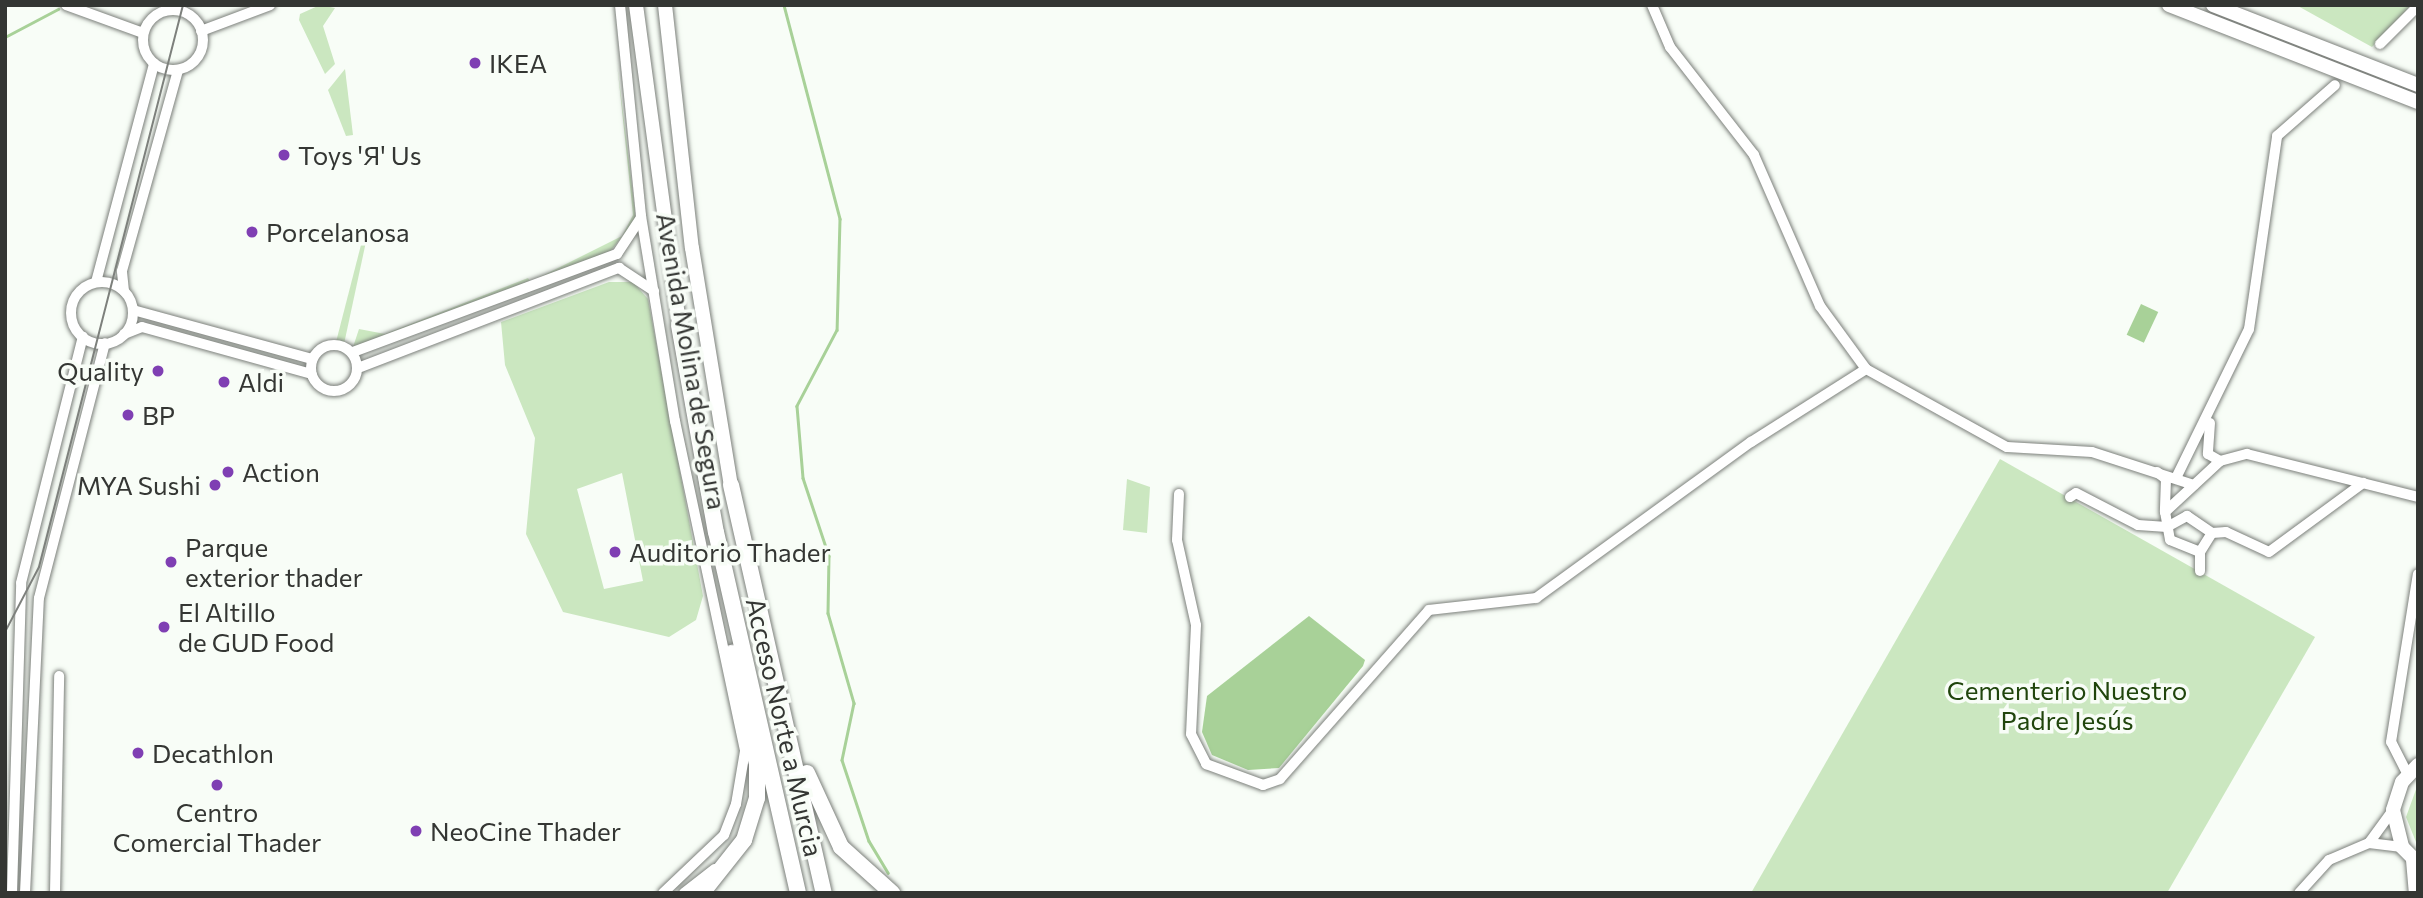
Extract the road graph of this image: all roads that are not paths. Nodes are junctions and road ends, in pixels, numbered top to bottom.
1 (66, 5) edge
2 (196, 5) edge
3 (270, 5) edge
4 (620, 5) edge
5 (636, 5) edge
6 (665, 5) edge
7 (1652, 5) edge
8 (2169, 5) edge
9 (2213, 5) edge
10 (2418, 6) edge
11 (168, 8) edge
12 (192, 18) junction
13 (201, 32) junction
14 (143, 33) junction
15 (2380, 44) dead end
16 (154, 64) junction
17 (178, 70) junction
18 (2334, 85) dead end
19 (2418, 85) edge
20 (2418, 102) edge
21 (641, 216) junction
22 (96, 282) junction
23 (124, 291) junction
24 (653, 291) junction
25 (133, 310) junction
26 (679, 325) joint
27 (124, 334) junction
28 (83, 337) junction
29 (105, 343) junction
30 (353, 352) junction
31 (312, 359) junction
32 (358, 368) junction
33 (1866, 369) junction
34 (312, 374) junction
35 (2211, 404) junction
36 (2220, 461) junction
37 (2153, 468) junction
38 (2176, 478) junction
39 (2363, 483) junction
40 (731, 485) junction
41 (2194, 485) junction
42 (1179, 494) dead end
43 (2184, 496) junction
44 (2070, 497) dead end
45 (2418, 497) edge
46 (2165, 512) junction
47 (2188, 516) junction
48 (2167, 527) junction
49 (716, 533) junction
50 (2212, 533) junction
51 (2200, 552) junction
52 (2200, 571) dead end
53 (2418, 574) edge
54 (766, 626) junction
55 (59, 676) dead end
56 (2399, 756) junction
57 (2414, 767) edge
58 (2393, 810) junction
59 (744, 840) junction
60 (2369, 843) junction
61 (2402, 847) junction
62 (2416, 861) edge
63 (12, 893) edge
64 (25, 893) edge
65 (55, 893) edge
66 (663, 893) edge
67 (684, 893) edge
68 (702, 893) edge
69 (798, 893) edge
70 (817, 893) edge
71 (824, 893) edge
72 (892, 893) edge
73 (2299, 893) edge
74 (2416, 893) edge

1 - 14 street
2 - 12 street
3 - 13 street
4 - 21 street, Avenida Molina de Segura
5 - 26 main road, Avenida Molina de Segura
6 - 40 main road, Avenida Molina de Segura
7 - 33 street
8 - 20 main road
9 - 19 main road
10 - 15 street
11 - 12 street
11 - 14 street
12 - 13 street
13 - 17 street
14 - 16 street
16 - 17 street
16 - 22 street
17 - 23 street
18 - 35 street
21 - 24 street, Avenida Molina de Segura
21 - 30 street
22 - 23 street
22 - 28 street
23 - 25 street
24 - 32 street
24 - 66 street, Avenida Molina de Segura
25 - 27 street
25 - 31 street
26 - 49 highway, Acceso Norte a Murcia
27 - 29 street
27 - 34 street
28 - 29 street
28 - 63 street
29 - 64 street
30 - 31 street
30 - 32 street
31 - 34 street
32 - 34 street
33 - 37 street
33 - 42 street
35 - 36 street
35 - 38 street
36 - 39 street
36 - 41 street
37 - 38 street
37 - 46 street
38 - 41 street
39 - 45 street
39 - 50 street
40 - 54 highway
40 - 70 highway, Acceso Norte a Murcia
41 - 43 street
43 - 46 street
43 - 47 street
44 - 48 street
46 - 48 street
47 - 48 street
47 - 50 street
48 - 51 street
49 - 59 highway
49 - 69 highway, Acceso Norte a Murcia
50 - 51 street
51 - 52 street
53 - 56 street
54 - 71 highway
54 - 72 highway
55 - 65 street
56 - 57 street
56 - 57 street
57 - 58 main road
58 - 60 street
58 - 61 main road
59 - 67 street
59 - 68 highway
60 - 61 street
60 - 73 street
61 - 62 main road
62 - 74 main road

